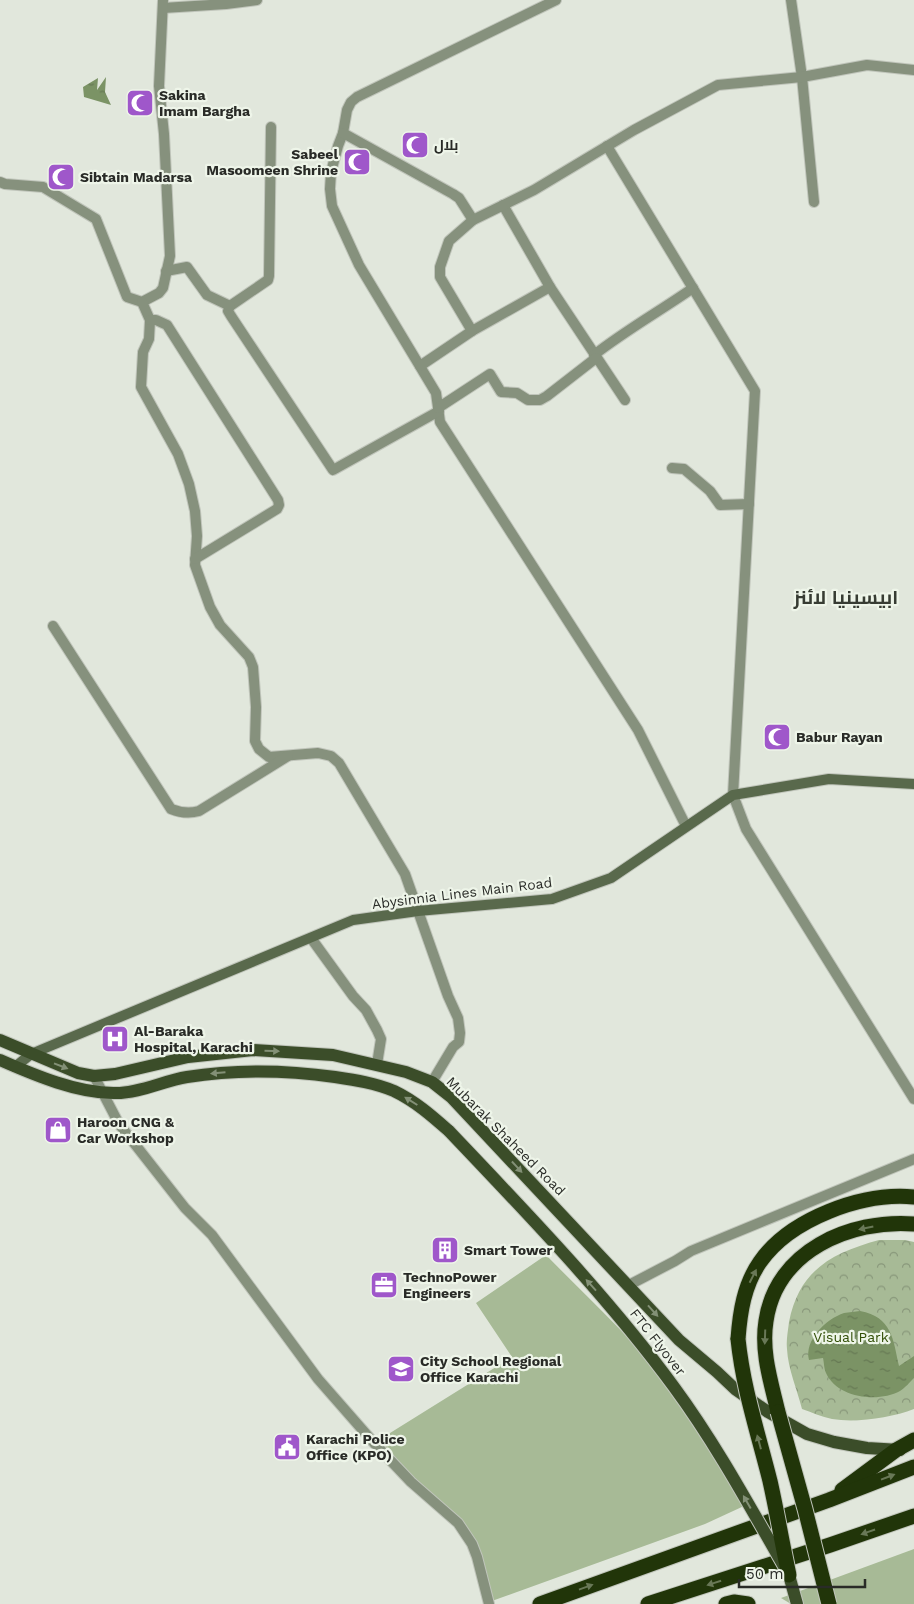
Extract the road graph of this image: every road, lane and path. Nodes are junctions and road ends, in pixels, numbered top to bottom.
1 (257, 0) edge
2 (556, 0) edge
3 (791, 0) edge
4 (163, 7) edge
5 (914, 70) edge
6 (802, 77) junction
7 (271, 127) dead end
8 (343, 133) junction
9 (607, 146) junction
10 (0, 182) edge
11 (814, 202) dead end
12 (503, 205) junction
13 (473, 220) junction
14 (166, 271) junction
15 (550, 287) junction
16 (693, 288) junction
17 (142, 302) junction
18 (230, 306) junction
19 (150, 320) junction
20 (472, 331) junction
21 (595, 356) junction
22 (420, 366) junction
23 (625, 400) dead end
24 (438, 410) junction
25 (672, 468) dead end
26 (749, 504) junction
27 (195, 559) junction
28 (53, 626) dead end
29 (289, 756) junction
30 (914, 784) edge
31 (733, 795) junction
32 (686, 826) junction
33 (418, 911) junction
34 (311, 938) junction
35 (0, 1040) edge
36 (31, 1054) junction
37 (0, 1060) edge
38 (376, 1064) junction
39 (15, 1067) junction
40 (94, 1076) junction
41 (432, 1082) junction
42 (102, 1093) junction
43 (914, 1099) edge
44 (914, 1159) edge
45 (914, 1197) edge
46 (914, 1224) edge
47 (628, 1285) junction
48 (914, 1440) edge
49 (914, 1448) edge
50 (896, 1450) junction
51 (914, 1467) edge
52 (829, 1500) junction
53 (914, 1516) edge
54 (789, 1574) junction
55 (489, 1604) edge
56 (540, 1604) edge
57 (648, 1604) edge
58 (726, 1604) edge
59 (748, 1604) edge
60 (797, 1604) edge
61 (829, 1604) edge

1 - 4 street
2 - 8 street
3 - 6 street
4 - 14 street
5 - 6 street
6 - 9 street
6 - 11 street
7 - 18 street
8 - 13 street
8 - 22 street
9 - 12 street
9 - 16 street
10 - 17 street
12 - 13 street
12 - 15 street
13 - 20 street
14 - 17 street
14 - 18 street
15 - 20 street
15 - 21 street
16 - 21 street
16 - 26 street
17 - 19 street
18 - 24 street
19 - 27 street
19 - 27 street
20 - 22 street
21 - 23 street
21 - 24 street
22 - 24 street
24 - 32 street
25 - 26 street
26 - 31 street
27 - 29 street
28 - 29 street
29 - 33 street
30 - 31 street, Abysinnia Lines Main Road
31 - 32 street, Abysinnia Lines Main Road
31 - 43 street
32 - 33 street, Abysinnia Lines Main Road
33 - 34 street, Abysinnia Lines Main Road
33 - 41 street
34 - 36 street, Abysinnia Lines Main Road
34 - 38 street
35 - 36 main road, Mubarak Shaheed Road
36 - 39 street, Abysinnia Lines Main Road
36 -> 40 main road, Mubarak Shaheed Road
37 - 39 main road
40 -> 38 main road, Mubarak Shaheed Road
38 - 41 main road, Mubarak Shaheed Road
39 - 42 main road
40 - 42 street
41 -> 47 main road, Mubarak Shaheed Road
54 -> 42 main road, FTC Flyover, bridge
42 - 55 street
44 - 47 street
54 -> 45 highway, bridge
46 -> 61 highway, bridge
47 -> 50 main road, Mubarak Shaheed Road
48 - 50 highway
49 - 50 main road, Mubarak Shaheed Road
50 - 52 highway
52 -> 51 highway
56 -> 52 highway
53 -> 57 highway
54 - 60 main road, FTC Flyover
58 - 59 highway

